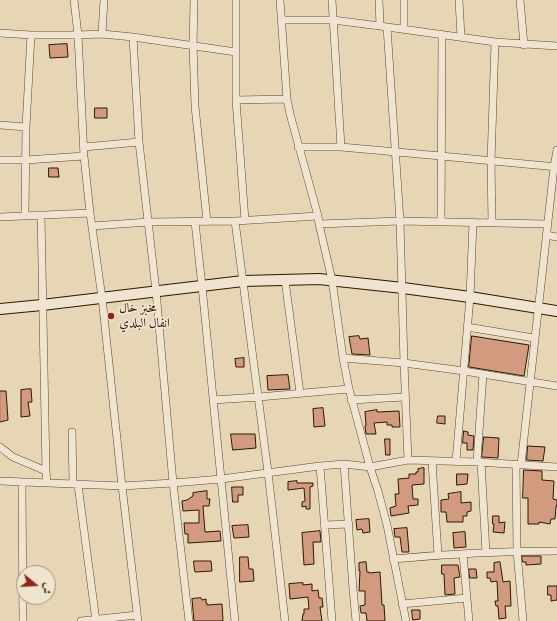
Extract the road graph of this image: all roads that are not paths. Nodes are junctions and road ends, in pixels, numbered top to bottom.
1 (74, 0) edge
2 (104, 0) edge
3 (194, 0) edge
4 (236, 0) edge
5 (280, 0) edge
6 (332, 0) edge
7 (379, 0) edge
8 (404, 0) edge
9 (459, 0) edge
10 (520, 0) edge
11 (282, 20) junction
12 (333, 20) junction
13 (384, 26) junction
14 (404, 29) junction
15 (0, 33) edge
16 (102, 34) junction
17 (31, 35) junction
18 (78, 35) junction
19 (442, 35) junction
20 (133, 37) junction
21 (461, 37) junction
22 (495, 42) junction
23 (193, 45) junction
24 (524, 45) junction
25 (557, 46) edge
26 (236, 52) junction
27 (287, 99) junction
28 (236, 100) junction
29 (0, 125) edge
30 (26, 127) junction
31 (139, 142) junction
32 (84, 147) junction
33 (298, 147) junction
34 (341, 147) junction
35 (557, 150) edge
36 (396, 152) junction
37 (84, 156) junction
38 (441, 156) junction
39 (0, 160) edge
40 (26, 160) junction
41 (491, 161) junction
42 (556, 167) edge
43 (90, 213) junction
44 (26, 215) junction
45 (41, 215) junction
46 (318, 216) junction
47 (0, 217) edge
48 (235, 220) junction
49 (245, 220) junction
50 (207, 221) junction
51 (148, 222) junction
52 (195, 222) junction
53 (400, 222) junction
54 (441, 222) junction
55 (473, 222) junction
56 (492, 223) junction
57 (319, 224) junction
58 (548, 224) junction
59 (92, 226) junction
60 (546, 235) junction
61 (557, 237) edge
62 (285, 280) junction
63 (332, 280) junction
64 (243, 281) junction
65 (202, 286) junction
66 (403, 288) junction
67 (156, 291) junction
68 (470, 297) junction
69 (102, 298) junction
70 (42, 305) junction
71 (538, 308) junction
72 (0, 309) edge
73 (557, 311) edge
74 (467, 327) junction
75 (534, 338) junction
76 (343, 358) junction
77 (404, 363) junction
78 (464, 371) junction
79 (483, 374) junction
80 (529, 381) junction
81 (557, 386) edge
82 (349, 389) junction
83 (300, 393) junction
84 (405, 397) junction
85 (259, 398) junction
86 (213, 400) junction
87 (351, 400) junction
88 (72, 432) dead end
89 (0, 447) edge
90 (408, 460) junction
91 (432, 461) junction
92 (456, 461) junction
93 (479, 462) junction
94 (344, 464) junction
95 (518, 465) junction
96 (320, 466) junction
97 (370, 467) junction
98 (557, 467) edge
99 (46, 471) junction
100 (268, 472) junction
101 (221, 479) junction
102 (0, 481) edge
103 (22, 482) junction
104 (47, 483) junction
105 (173, 483) junction
106 (76, 484) junction
107 (122, 486) junction
108 (349, 524) junction
109 (325, 525) junction
110 (518, 551) junction
111 (557, 551) edge
112 (486, 553) junction
113 (463, 554) junction
114 (438, 555) junction
115 (393, 559) junction
116 (467, 598) junction
117 (402, 604) junction
118 (138, 618) edge
119 (96, 620) edge
120 (23, 621) edge
121 (81, 621) edge
122 (189, 621) edge
123 (235, 621) edge
124 (285, 621) edge
125 (332, 621) edge
126 (356, 621) edge
127 (406, 621) edge
128 (469, 621) edge
129 (523, 621) edge

1 - 18 street
2 - 16 street
3 - 23 street
4 - 26 street
5 - 11 street
6 - 12 street
7 - 13 street
8 - 14 street
9 - 21 street
10 - 24 street
11 - 12 street
11 - 27 street
12 - 13 street
12 - 34 street
13 - 14 street
13 - 36 street
14 - 19 street
15 - 17 street
16 - 18 street
16 - 20 street
17 - 18 street
17 - 30 street
18 - 32 street
19 - 21 street
19 - 38 street
20 - 23 street
20 - 31 street
21 - 22 street
22 - 24 street
22 - 41 street
23 - 26 street
23 - 50 street
24 - 25 street
26 - 28 street
27 - 28 street
27 - 33 street
28 - 49 street
29 - 30 street
30 - 40 street
31 - 32 street
31 - 51 street
32 - 37 street
33 - 34 street
33 - 46 street
34 - 36 street
35 - 42 street
36 - 38 street
36 - 53 street
37 - 40 street
37 - 43 street
38 - 41 street
38 - 54 street
39 - 40 street
40 - 44 street
41 - 42 street
41 - 56 street
42 - 58 street
43 - 45 street
43 - 59 street
44 - 45 street
44 - 47 street
45 - 70 street
46 - 49 street
46 - 57 street
48 - 49 street
48 - 50 street
48 - 64 street
50 - 52 street
51 - 52 street
51 - 59 street
51 - 67 street
52 - 65 street
53 - 54 street
53 - 57 street
53 - 66 street
54 - 55 street
55 - 56 street
55 - 68 street
56 - 58 street
57 - 63 street
58 - 60 street
59 - 69 street
60 - 61 street
60 - 71 street
62 - 63 street
62 - 64 street
62 - 83 street
63 - 66 street
63 - 76 street
64 - 65 street
64 - 85 street
65 - 67 street
65 - 86 street
66 - 68 street
66 - 77 street
67 - 69 street
67 - 105 street
68 - 71 street
68 - 74 street
69 - 70 street
69 - 107 street
70 - 72 street
70 - 99 street
71 - 73 street
71 - 75 street
74 - 75 street
74 - 78 street
75 - 80 street
76 - 77 street
76 - 82 street
77 - 78 street
77 - 84 street
78 - 79 street
78 - 92 street
79 - 80 street
79 - 93 street
80 - 81 street
80 - 95 street
82 - 83 street
82 - 87 street
83 - 85 street
84 - 87 street
84 - 90 street
85 - 86 street
85 - 100 street
86 - 101 street
87 - 97 street
88 - 106 street
89 - 99 street
90 - 91 street
90 - 97 street
91 - 92 street
91 - 114 street
92 - 93 street
93 - 95 street
93 - 112 street
94 - 96 street
94 - 97 street
94 - 108 street
95 - 98 street
95 - 110 street
96 - 100 street
96 - 109 street
97 - 115 street
99 - 104 street
100 - 101 street
100 - 124 street
101 - 105 street
101 - 123 street
102 - 103 street
103 - 104 street
103 - 120 street
104 - 106 street
105 - 107 street
105 - 122 street
106 - 107 street
106 - 119 street
107 - 118 street
108 - 109 street
108 - 126 street
109 - 125 street
110 - 111 street
110 - 112 street
110 - 129 street
112 - 113 street
113 - 114 street
113 - 116 street
114 - 115 street
115 - 117 street
116 - 117 street
116 - 128 street
117 - 127 street
118 - 119 street
119 - 121 street

